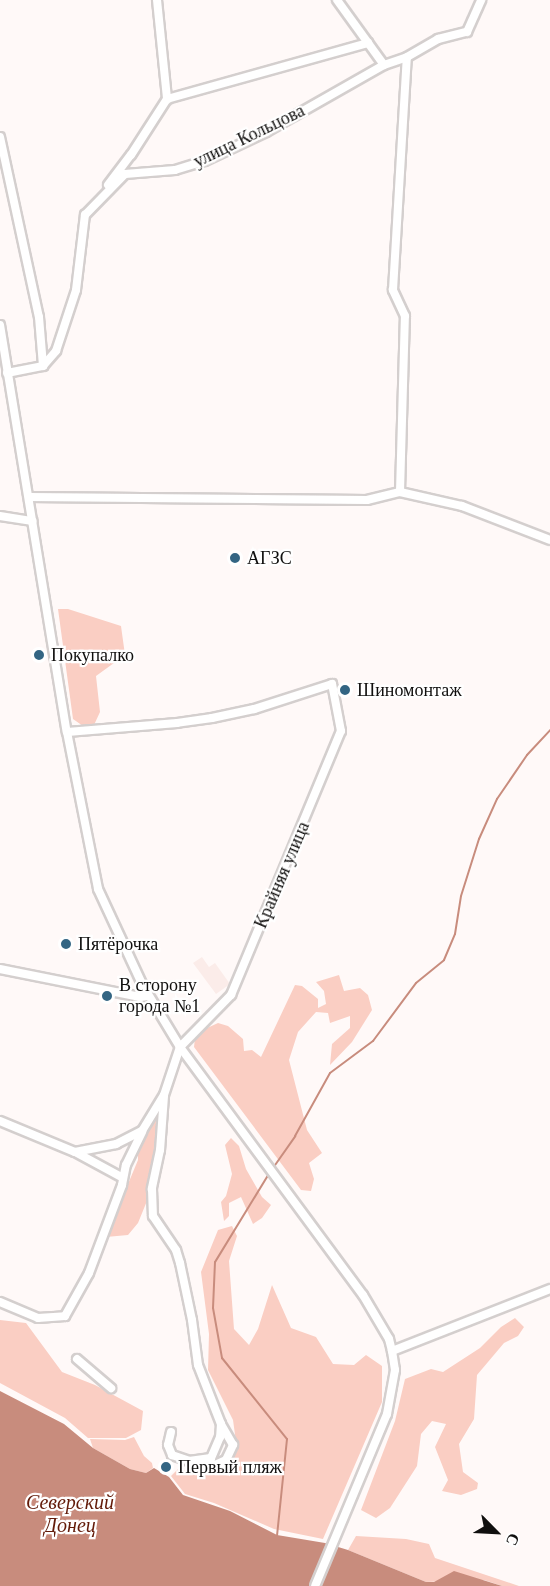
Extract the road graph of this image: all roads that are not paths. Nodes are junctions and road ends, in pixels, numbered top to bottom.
1 (157, 0) edge
2 (337, 0) edge
3 (481, 0) edge
4 (368, 44) junction
5 (407, 57) junction
6 (384, 65) junction
7 (167, 99) junction
8 (0, 137) edge
9 (104, 193) junction
10 (0, 325) edge
11 (43, 366) junction
12 (8, 373) junction
13 (400, 492) junction
14 (28, 496) junction
15 (0, 516) edge
16 (33, 521) junction
17 (550, 540) edge
18 (66, 732) junction
19 (0, 969) edge
20 (148, 996) junction
21 (180, 1047) junction
22 (164, 1095) junction
23 (0, 1121) edge
24 (142, 1131) junction
25 (75, 1152) junction
26 (123, 1178) junction
27 (550, 1289) edge
28 (0, 1302) edge
29 (392, 1351) junction
30 (77, 1359) dead end
31 (111, 1388) dead end
32 (221, 1424) junction
33 (171, 1432) dead end
34 (210, 1458) junction
35 (315, 1586) edge

1 - 7 street
2 - 4 street
3 - 5 street, улица Кольцова
4 - 6 street
4 - 7 street
5 - 6 street, улица Кольцова
5 - 13 street
6 - 9 street, улица Кольцова
7 - 9 street
8 - 11 street
9 - 11 street, улица Кольцова
10 - 12 street
11 - 12 street
12 - 14 street
13 - 14 street
13 - 17 street
14 - 16 street
15 - 16 street
16 - 18 street
18 - 20 street
18 - 21 street, Крайняя улица
19 - 20 street
20 - 21 street
21 - 22 street
21 - 29 street
22 - 24 street
22 - 32 street
23 - 25 street
24 - 25 street
24 - 26 street
25 - 26 street
26 - 28 street
27 - 29 street
29 - 35 street
30 - 31 street
32 - 34 street
32 - 34 street
33 - 34 street

